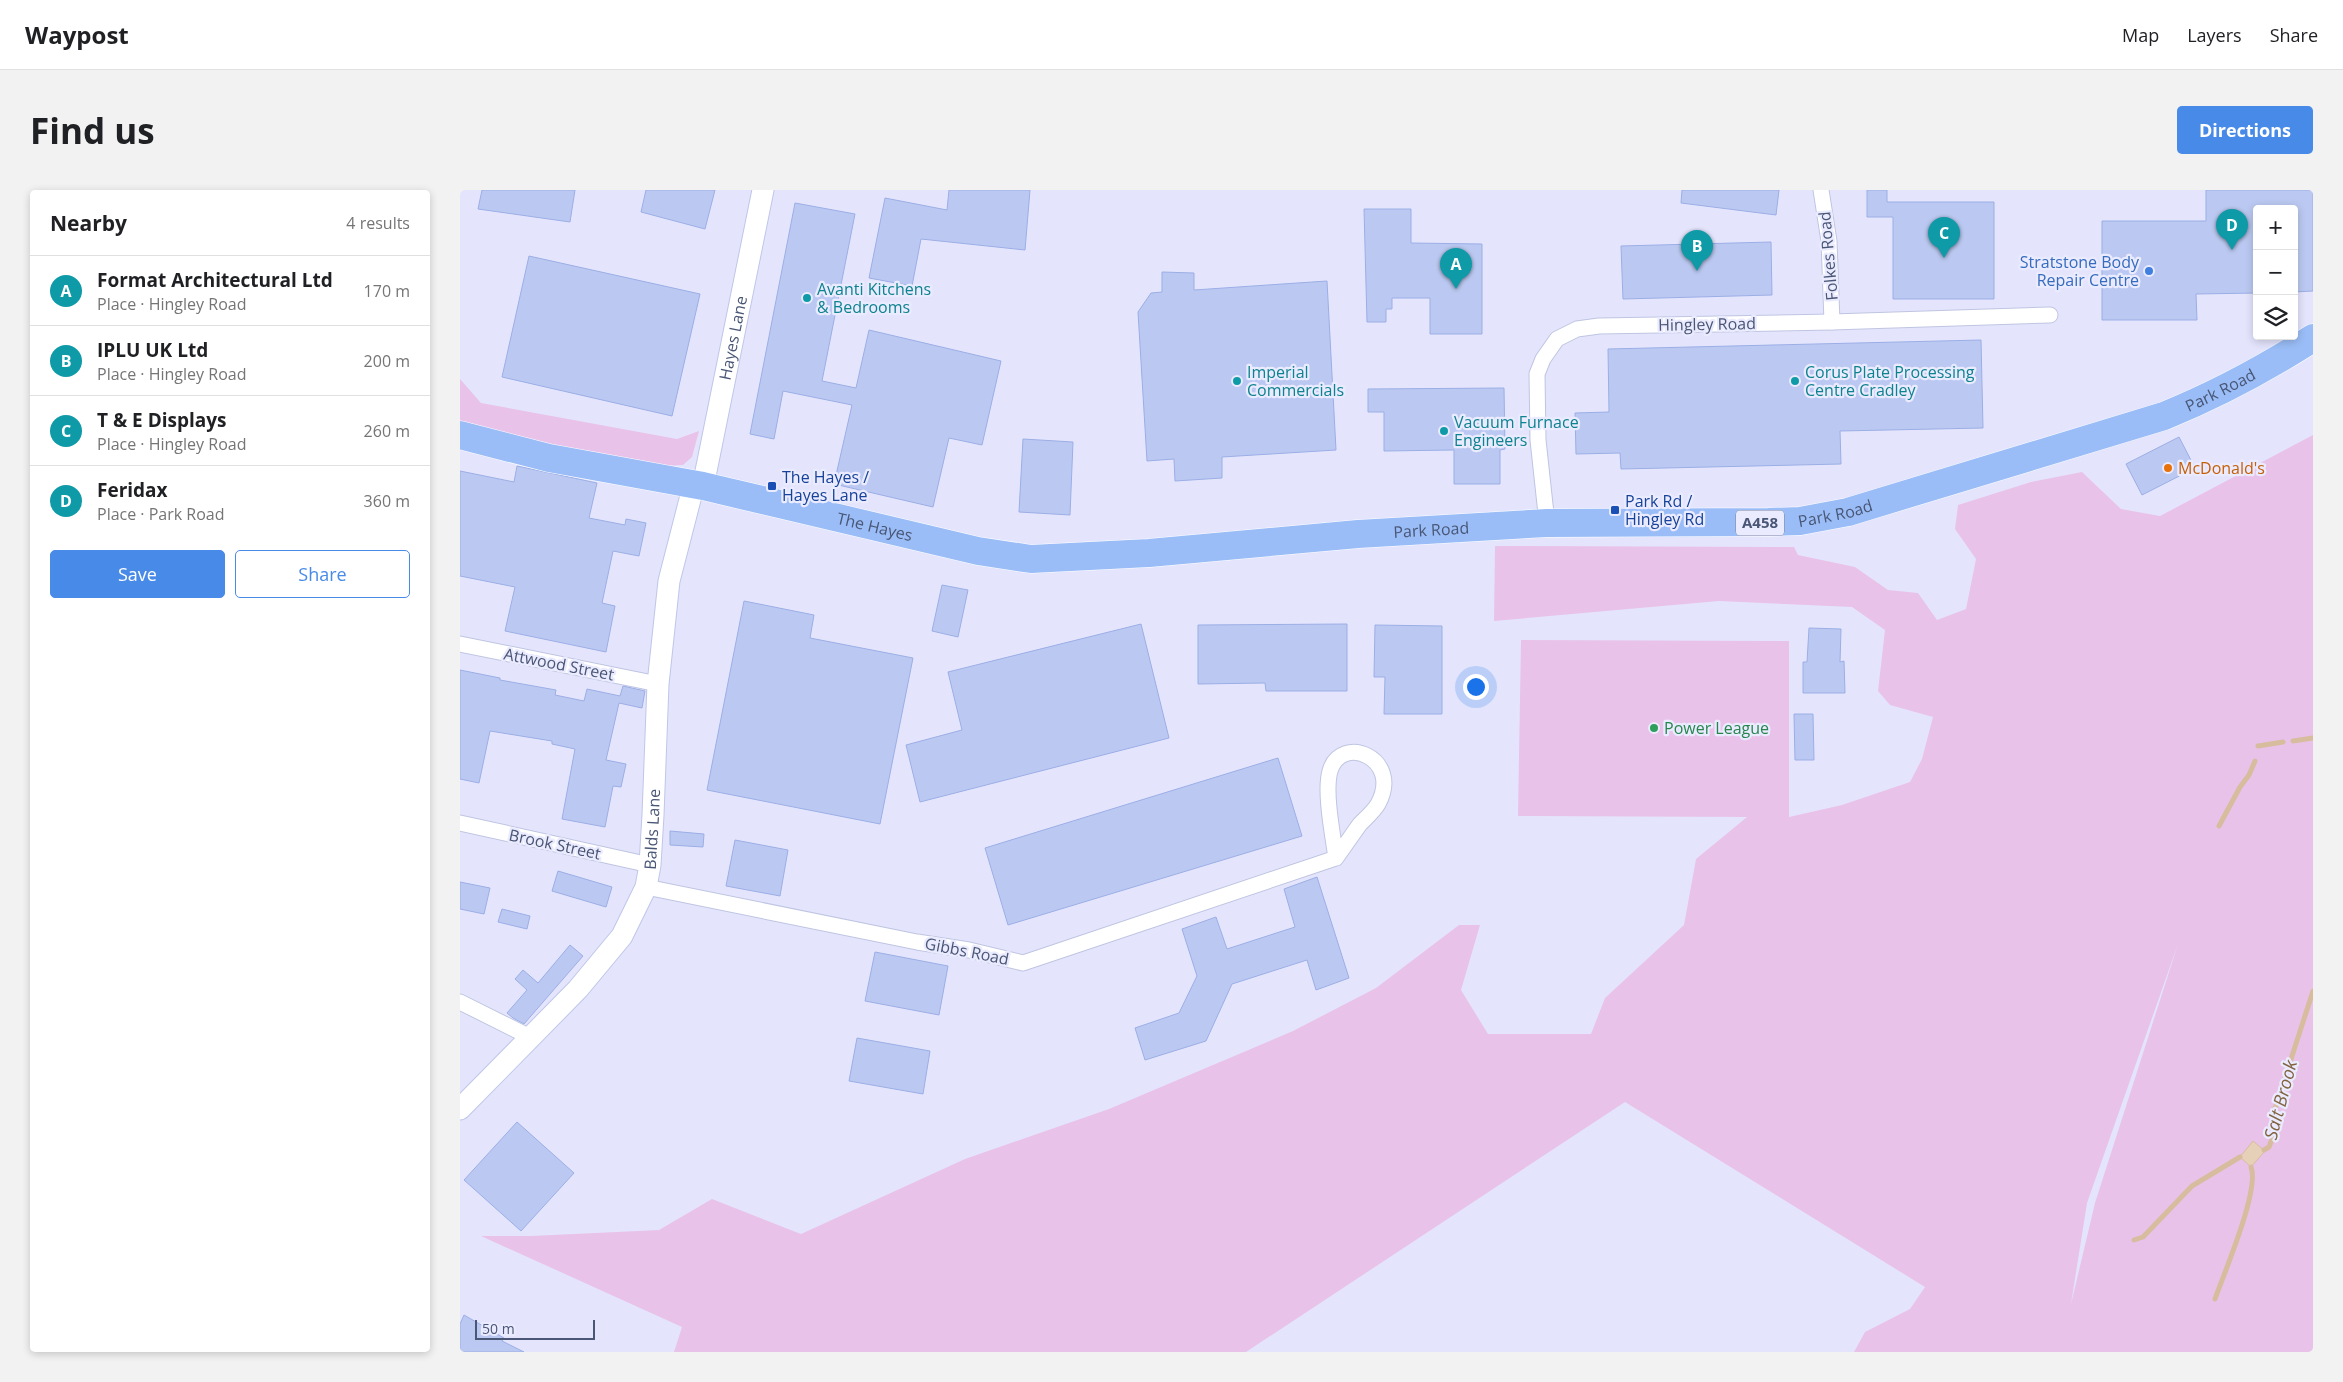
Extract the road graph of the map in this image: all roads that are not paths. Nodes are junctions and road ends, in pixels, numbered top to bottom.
1 (763, 190) edge
2 (1821, 190) edge
3 (2050, 315) dead end
4 (1832, 322) junction
5 (2313, 338) edge
6 (460, 435) edge
7 (698, 485) junction
8 (1548, 523) junction
9 (1237, 545) joint
10 (460, 644) edge
11 (658, 684) junction
12 (460, 823) edge
13 (1336, 858) junction
14 (650, 865) junction
15 (646, 887) junction
16 (460, 1002) edge
17 (532, 1038) junction
18 (460, 1109) edge

1 - 7 street, Hayes Lane
2 - 4 street, Folkes Road
3 - 4 street, Hingley Road
4 - 8 street, Hingley Road
5 - 8 highway, Park Road / A458
6 - 7 highway, The Hayes / A458
7 - 9 highway, The Hayes / A458
7 - 11 street, Balds Lane
8 - 9 highway, Park Road / A458
10 - 11 street, Attwood Street
11 - 14 street, Balds Lane
12 - 14 street, Brook Street
13 - 13 street
13 - 15 street, Gibbs Road
14 - 15 street, Balds Lane
15 - 17 street, Balds Lane
16 - 17 street
17 - 18 street, Balds Lane

